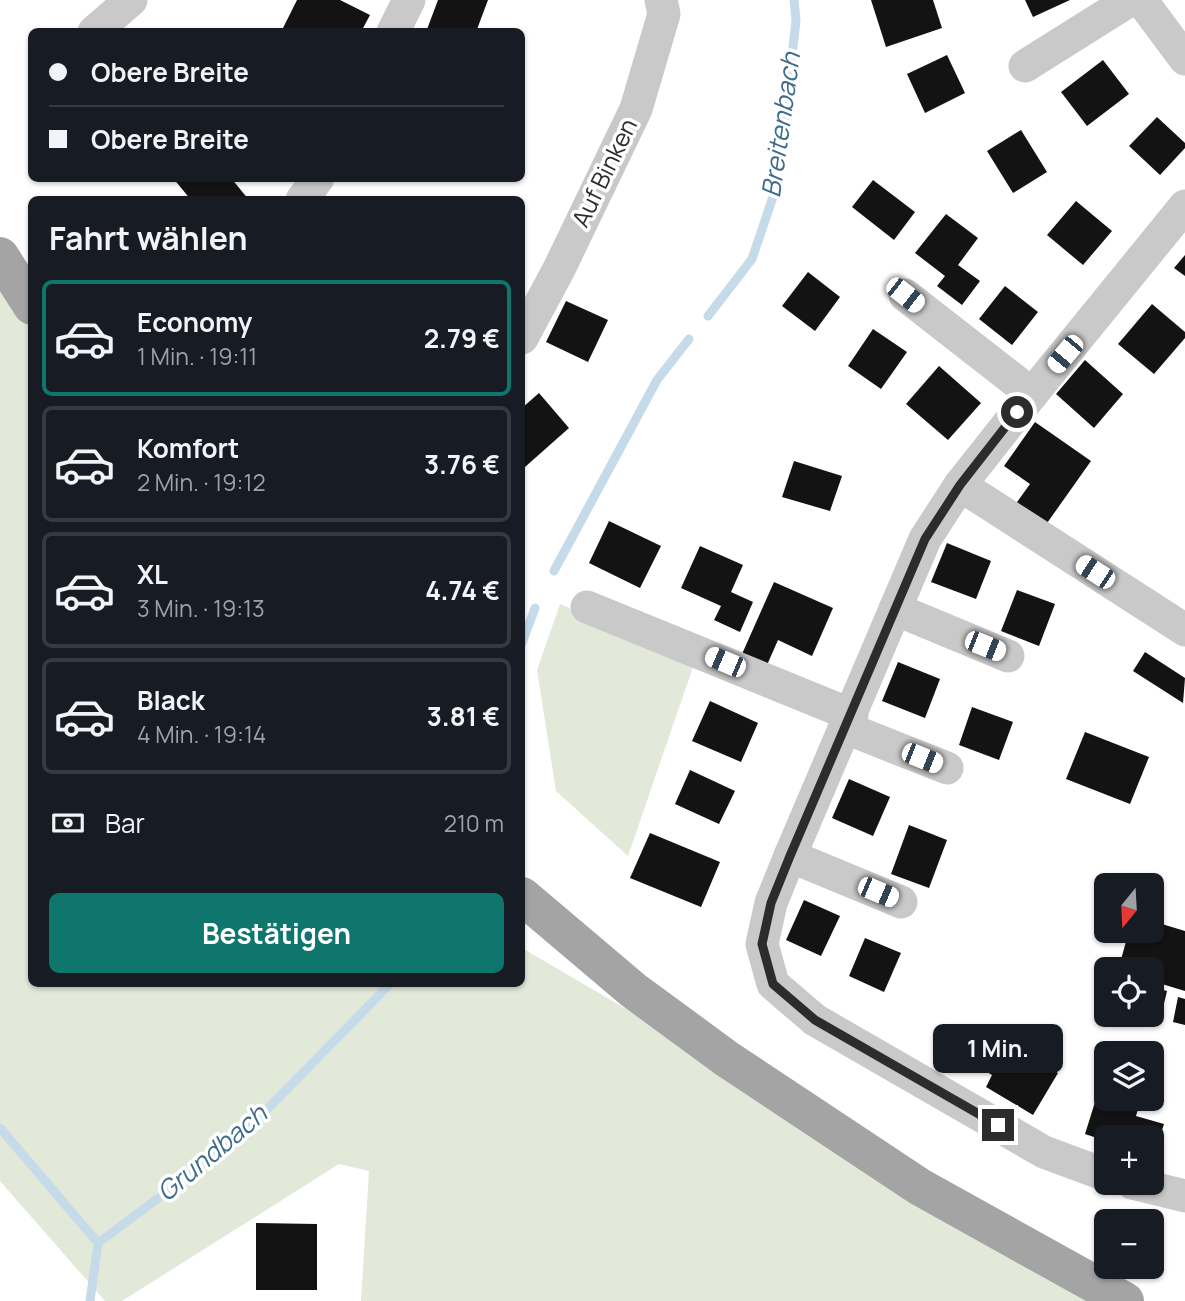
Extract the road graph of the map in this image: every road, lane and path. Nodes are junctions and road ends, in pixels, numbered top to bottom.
1 (131, 0) edge
2 (409, 0) edge
3 (662, 0) edge
4 (1130, 0) edge
5 (1141, 0) edge
6 (99, 28) edge
7 (395, 28) edge
8 (1185, 59) edge
9 (1025, 66) dead end
10 (1185, 206) edge
11 (0, 256) edge
12 (905, 295) dead end
13 (28, 300) edge
14 (525, 332) edge
15 (1032, 394) junction
16 (960, 485) junction
17 (587, 607) dead end
18 (895, 609) junction
19 (1185, 630) edge
20 (1008, 656) dead end
21 (849, 721) junction
22 (947, 768) dead end
23 (790, 856) junction
24 (525, 899) edge
25 (901, 902) dead end
26 (1094, 1171) edge
27 (1164, 1191) edge
28 (1185, 1196) edge
29 (1122, 1299) edge

1 - 6 street
2 - 7 street
3 - 14 street, Auf Binken
4 - 9 street
5 - 8 street
10 - 15 street
11 - 13 main road
12 - 15 street
15 - 16 street
16 - 18 street
16 - 19 street
17 - 21 street
18 - 20 street
18 - 21 street
21 - 22 street
21 - 23 street
23 - 25 street
23 - 26 street
24 - 29 main road
27 - 28 street

